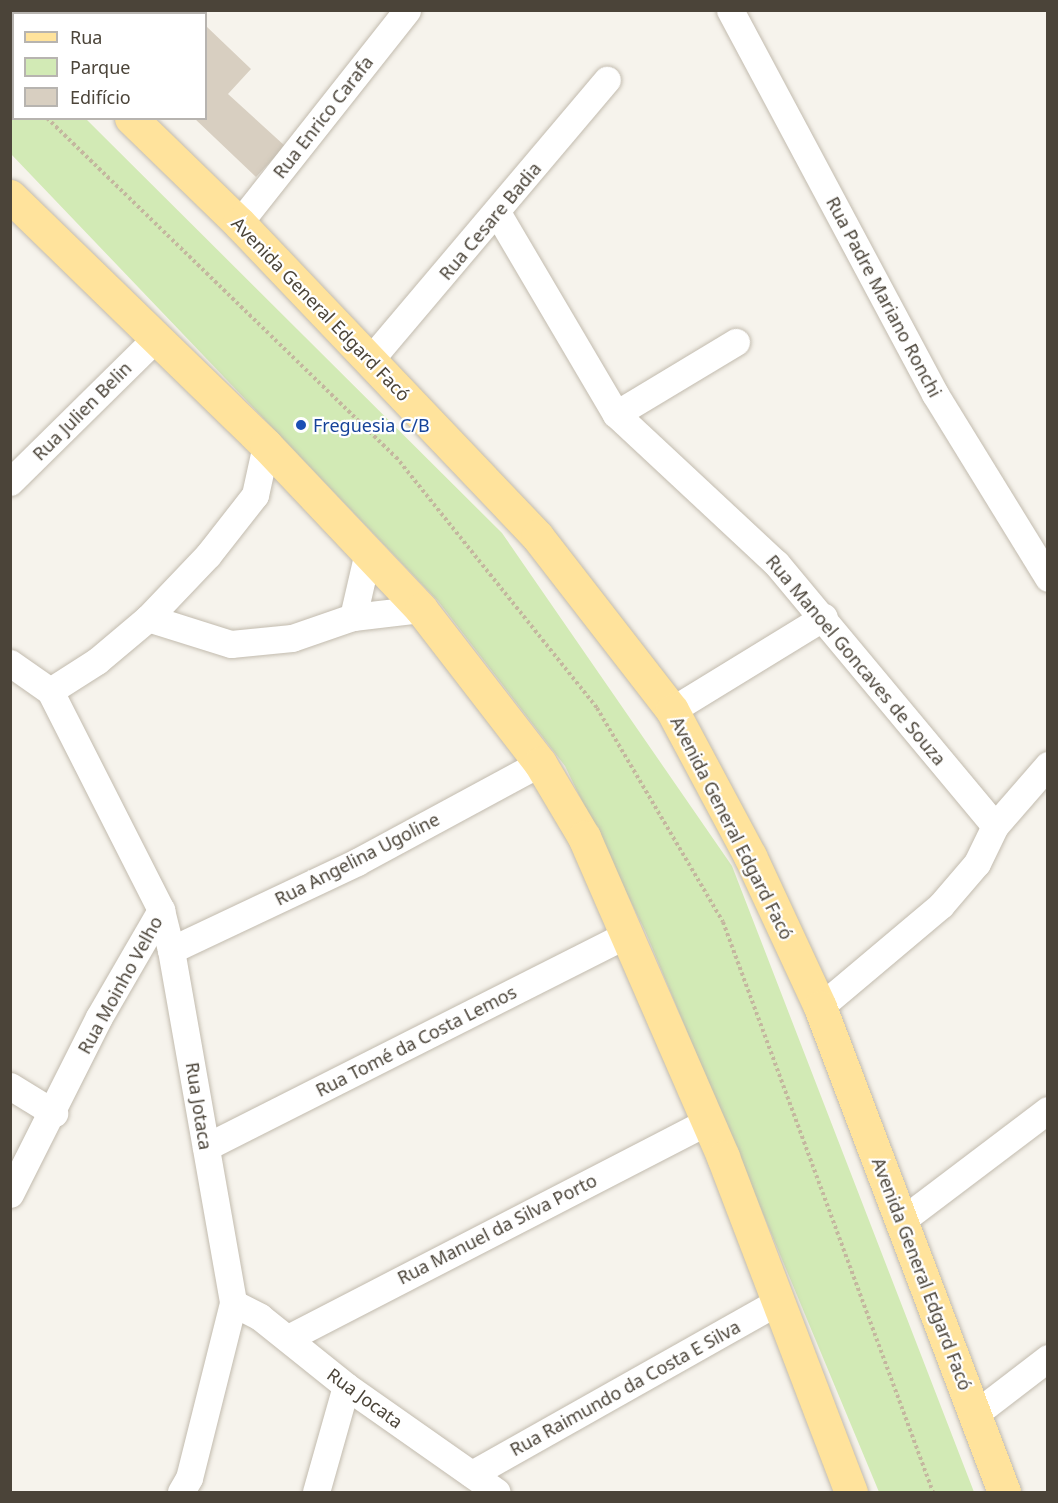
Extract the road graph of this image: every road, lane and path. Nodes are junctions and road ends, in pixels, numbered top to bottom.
1 (407, 10) edge
2 (730, 10) edge
3 (607, 80) dead end
4 (133, 120) edge
5 (10, 196) edge
6 (498, 214) junction
7 (239, 223) junction
8 (154, 340) junction
9 (736, 342) dead end
10 (370, 360) junction
11 (616, 414) junction
12 (266, 445) junction
13 (300, 481) junction
14 (10, 482) edge
15 (255, 495) junction
16 (368, 552) junction
17 (1047, 578) edge
18 (421, 609) junction
19 (353, 617) junction
20 (824, 617) junction
21 (148, 618) junction
22 (10, 663) edge
23 (50, 691) junction
24 (672, 710) junction
25 (540, 764) junction
26 (1047, 765) edge
27 (995, 826) junction
28 (161, 910) junction
29 (626, 935) junction
30 (171, 950) junction
31 (820, 1007) junction
32 (10, 1086) edge
33 (1047, 1110) edge
34 (54, 1113) junction
35 (707, 1122) junction
36 (206, 1147) junction
37 (10, 1194) edge
38 (901, 1221) junction
39 (777, 1302) junction
40 (233, 1303) junction
41 (288, 1338) junction
42 (1047, 1358) edge
43 (345, 1386) junction
44 (975, 1414) junction
45 (472, 1474) junction
46 (181, 1492) edge
47 (316, 1492) edge
48 (497, 1492) edge
49 (852, 1492) edge
50 (1004, 1492) edge

1 - 7 street, Rua Enrico Carafa
2 - 17 street, Rua Padre Mariano Ronchi
3 - 6 street, Rua Cesare Badia
4 - 7 main road, Avenida General Edgard Facó
5 - 8 main road
6 - 10 street, Rua Cesare Badia
6 - 11 street, Rua Manoel Goncaves de Souza
7 - 10 main road, Avenida General Edgard Facó
8 - 12 main road
8 - 14 street, Rua Julien Belin
9 - 11 street
10 - 24 main road, Avenida General Edgard Facó
11 - 20 street, Rua Manoel Goncaves de Souza
12 - 13 main road
12 - 15 street
13 - 15 street
13 - 16 main road
15 - 21 street
16 - 18 main road
16 - 19 street
18 - 19 street
18 - 25 main road
19 - 21 street
20 - 24 street
20 - 27 street, Rua Manoel Goncaves de Souza
21 - 23 street
22 - 23 street, Rua Moinho Velho
23 - 28 street, Rua Moinho Velho
24 - 31 main road, Avenida General Edgard Facó
25 - 29 main road
25 - 30 street, Rua Angelina Ugoline
26 - 27 street
27 - 31 street
28 - 30 street, Rua Jotaca
28 - 34 street, Rua Moinho Velho
29 - 35 main road
29 - 36 street, Rua Tomé da Costa Lemos
30 - 36 street, Rua Jotaca
31 - 38 main road, Avenida General Edgard Facó
32 - 34 street
33 - 38 street
34 - 37 street, Rua Moinho Velho
35 - 39 main road
35 - 41 street, Rua Manuel da Silva Porto
36 - 40 street, Rua Jotaca
38 - 44 main road, Avenida General Edgard Facó
39 - 45 street, Rua Raimundo da Costa E Silva
39 - 49 main road
40 - 41 street, Rua Jocata
40 - 46 street
41 - 43 street, Rua Jocata
42 - 44 street
43 - 45 street, Rua Jocata
43 - 47 street
44 - 50 main road, Avenida General Edgard Facó
45 - 48 street, Rua Jocata

